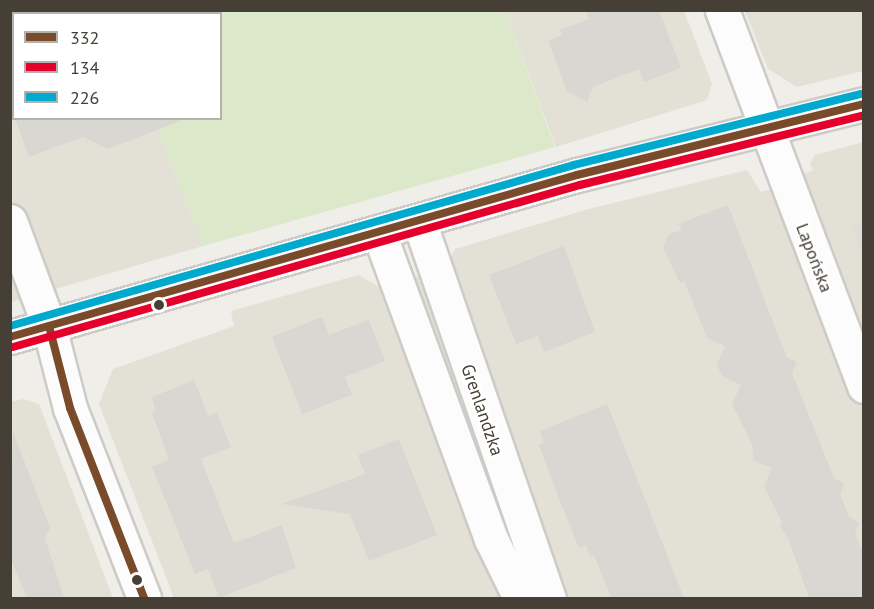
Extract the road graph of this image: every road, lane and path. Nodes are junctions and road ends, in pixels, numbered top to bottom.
1 (722, 10) edge
2 (864, 104) edge
3 (768, 128) junction
4 (10, 221) edge
5 (419, 221) junction
6 (379, 233) junction
7 (49, 326) junction
8 (10, 337) edge
9 (864, 386) edge
10 (144, 598) edge
11 (520, 598) edge
12 (549, 598) edge

1 - 3 street, Lapońska
2 - 3 street
3 - 5 street
3 - 9 street, Lapońska
4 - 7 street
5 - 6 street
5 - 12 street, Grenlandzka
6 - 7 street
6 - 11 street
7 - 8 street
7 - 10 street

